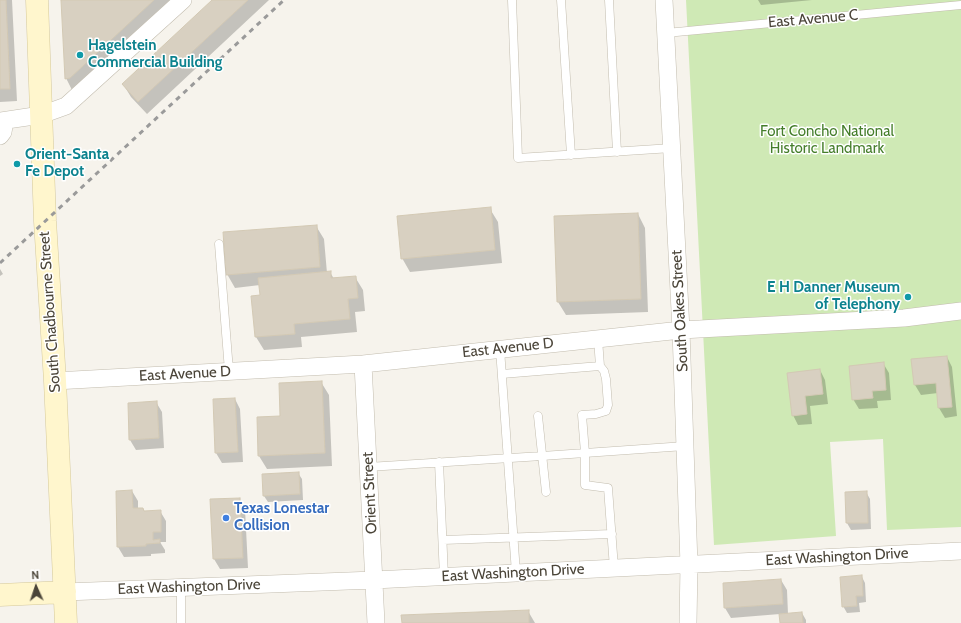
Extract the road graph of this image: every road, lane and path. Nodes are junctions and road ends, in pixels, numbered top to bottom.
1 (37, 0) edge
2 (184, 0) edge
3 (512, 0) edge
4 (562, 0) edge
5 (609, 0) edge
6 (664, 0) edge
7 (961, 5) edge
8 (666, 33) junction
9 (41, 116) junction
10 (2, 126) edge
11 (672, 148) junction
12 (616, 152) junction
13 (571, 155) junction
14 (219, 244) dead end
15 (961, 312) edge
16 (681, 330) junction
17 (598, 339) junction
18 (500, 349) junction
19 (364, 364) junction
20 (600, 366) junction
21 (229, 371) junction
22 (502, 374) junction
23 (55, 381) junction
24 (538, 416) dead end
25 (685, 446) junction
26 (585, 453) junction
27 (542, 456) junction
28 (508, 458) junction
29 (439, 462) junction
30 (368, 467) junction
31 (546, 492) dead end
32 (612, 534) junction
33 (514, 538) junction
34 (443, 540) junction
35 (961, 551) edge
36 (689, 565) junction
37 (614, 568) junction
38 (516, 573) junction
39 (444, 576) junction
40 (374, 580) junction
41 (181, 588) junction
42 (65, 592) junction
43 (0, 595) edge
44 (66, 623) edge
45 (181, 623) edge
46 (376, 623) edge
47 (688, 623) edge

1 - 9 main road, South Chadbourne Street
2 - 9 street
3 - 13 lane
4 - 13 lane
5 - 12 lane
6 - 8 street, South Oakes Street
7 - 8 lane, East Avenue C
8 - 11 street, South Oakes Street
9 - 10 street
9 - 23 main road, South Chadbourne Street
11 - 12 lane
11 - 16 street, South Oakes Street
12 - 13 lane
14 - 21 lane
15 - 16 street, East Avenue D
16 - 17 street, East Avenue D
16 - 25 street, South Oakes Street
17 - 18 street, East Avenue D
17 - 20 lane
18 - 19 street, East Avenue D
18 - 22 lane
19 - 21 street, East Avenue D
19 - 30 street, Orient Street
20 - 22 lane
20 - 26 lane
21 - 23 street, East Avenue D
22 - 28 lane
23 - 42 main road, South Chadbourne Street
24 - 27 lane
25 - 26 lane
25 - 36 street, South Oakes Street
26 - 27 lane
26 - 32 lane
27 - 28 lane
27 - 31 lane
28 - 29 lane
28 - 33 lane
29 - 30 lane
29 - 34 lane
30 - 40 street, Orient Street
32 - 33 lane
32 - 37 lane
33 - 34 lane
33 - 38 lane
34 - 39 lane
35 - 36 street, East Washington Drive
36 - 37 street, East Washington Drive
36 - 47 street, South Oakes Street
37 - 38 street, East Washington Drive
38 - 39 street, East Washington Drive
39 - 40 street, East Washington Drive
40 - 41 street, East Washington Drive
40 - 46 street, Orient Street
41 - 42 street, East Washington Drive
41 - 45 lane
42 - 43 main road
42 - 44 main road, South Chadbourne Street

